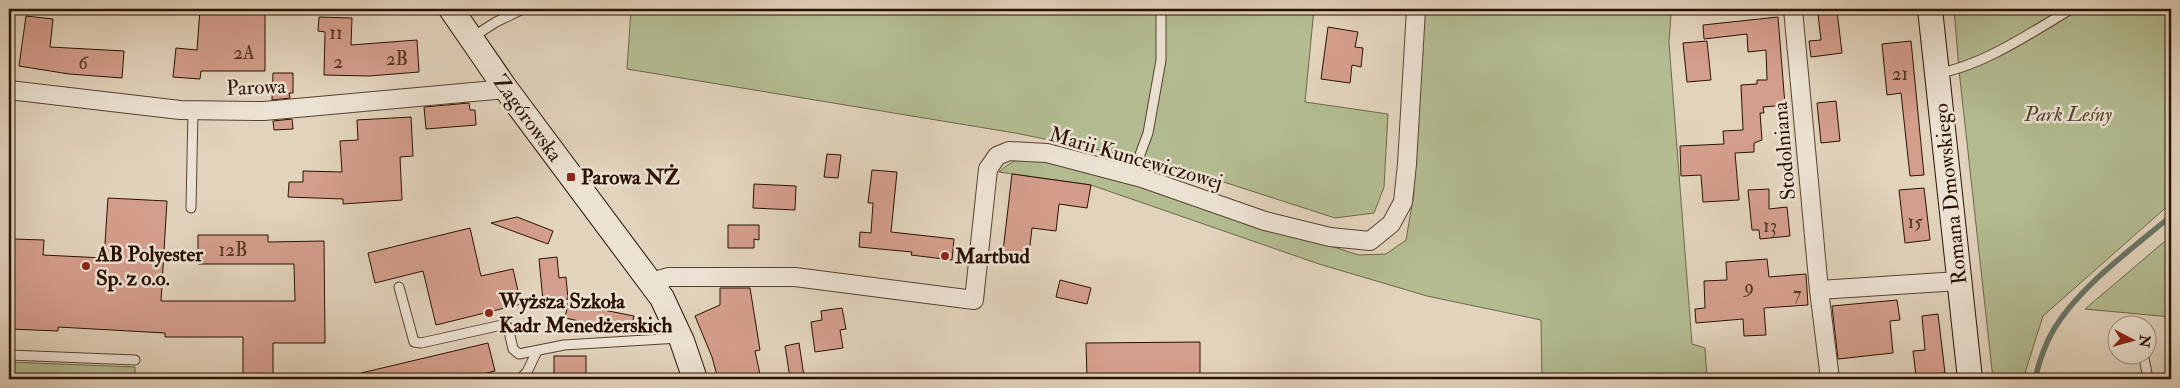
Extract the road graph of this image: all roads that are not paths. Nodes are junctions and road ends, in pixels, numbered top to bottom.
1 (451, 9) edge
2 (523, 9) edge
3 (1161, 9) edge
4 (1416, 9) edge
5 (1793, 9) edge
6 (1930, 9) edge
7 (2071, 9) edge
8 (471, 38) junction
9 (1937, 73) junction
10 (506, 89) junction
11 (9, 90) edge
12 (193, 110) junction
13 (1132, 176) junction
14 (191, 208) dead end
15 (1959, 281) junction
16 (651, 282) junction
17 (399, 287) dead end
18 (1819, 290) junction
19 (680, 337) junction
20 (537, 351) junction
21 (9, 355) edge
22 (135, 360) dead end
23 (2146, 366) edge
24 (520, 379) edge
25 (695, 379) edge
26 (1830, 379) edge
27 (1970, 379) edge
28 (2148, 379) edge

1 - 8 street, Zagórowska
2 - 8 lane
3 - 13 lane
4 - 13 street, Marii Kuncewiczowej
5 - 18 street, Stodolniana
6 - 9 street, Romana Dmowskiego
7 - 9 lane
8 - 10 street, Zagórowska
9 - 15 street, Romana Dmowskiego
10 - 12 street, Parowa
10 - 16 street, Zagórowska
11 - 12 street, Parowa
12 - 14 lane
13 - 16 street, Marii Kuncewiczowej
15 - 18 street
15 - 27 street, Romana Dmowskiego
16 - 19 street, Zagórowska
17 - 20 lane
18 - 26 street, Stodolniana
19 - 20 lane
19 - 25 street, Zagórowska
20 - 24 lane
21 - 22 lane
23 - 28 lane

